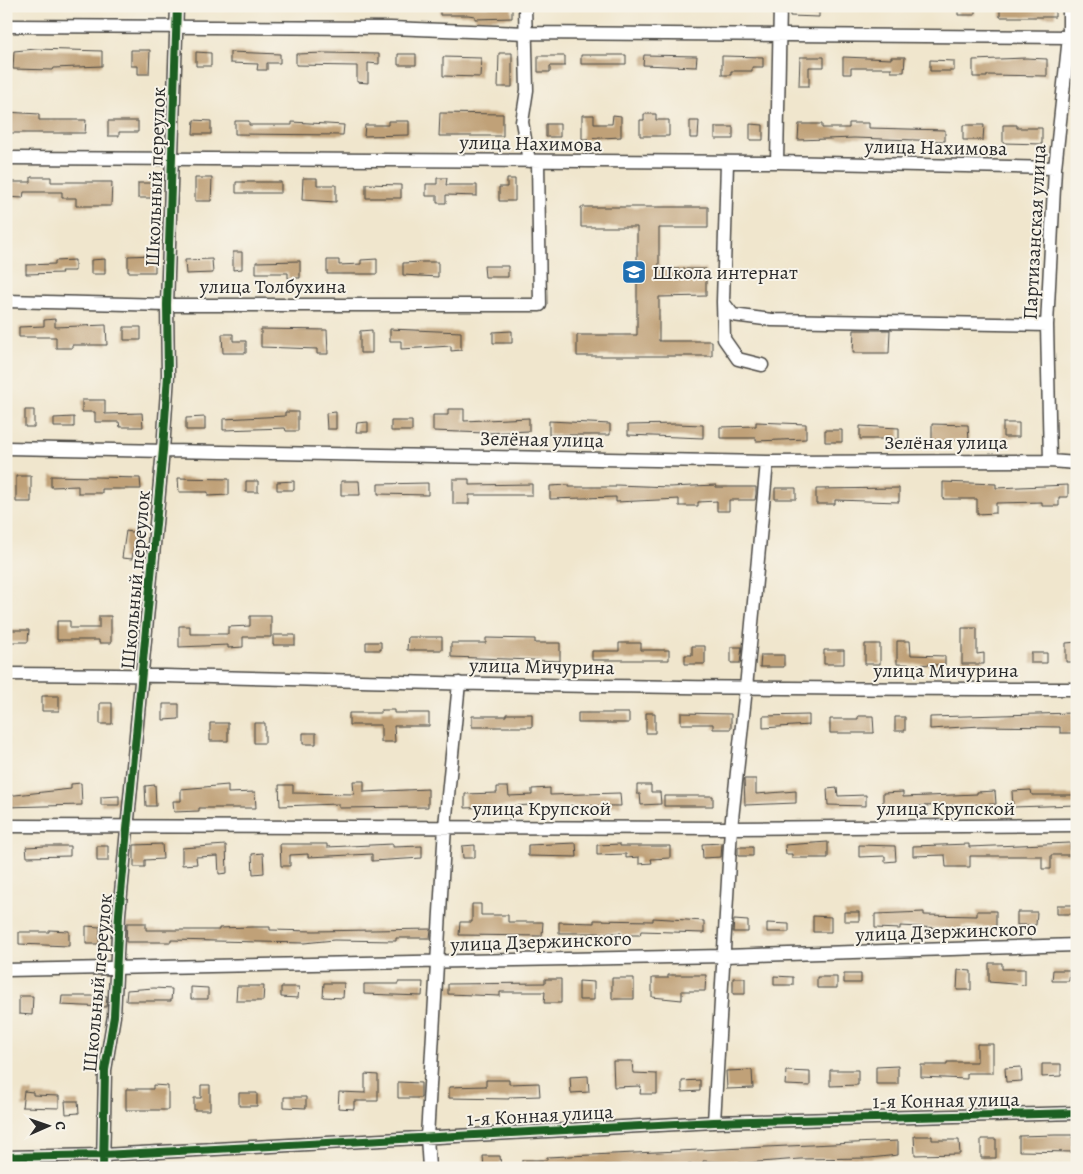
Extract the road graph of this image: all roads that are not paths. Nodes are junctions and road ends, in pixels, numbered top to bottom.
1 (177, 6) edge
2 (525, 6) edge
3 (780, 6) edge
4 (1069, 6) edge
5 (6, 26) edge
6 (176, 28) junction
7 (526, 33) junction
8 (779, 34) junction
9 (1070, 37) junction
10 (1071, 82) edge
11 (6, 158) edge
12 (172, 158) junction
13 (533, 161) junction
14 (777, 162) junction
15 (728, 163) junction
16 (1055, 168) junction
17 (6, 301) edge
18 (722, 302) junction
19 (167, 305) junction
20 (1047, 325) junction
21 (762, 365) dead end
22 (6, 448) edge
23 (163, 450) junction
24 (1050, 461) junction
25 (767, 462) junction
26 (1077, 463) edge
27 (6, 674) edge
28 (143, 674) junction
29 (459, 683) junction
30 (746, 688) junction
31 (1077, 689) edge
32 (6, 826) edge
33 (128, 826) junction
34 (445, 826) junction
35 (1077, 826) edge
36 (731, 828) junction
37 (1077, 945) edge
38 (724, 956) junction
39 (438, 963) junction
40 (118, 967) junction
41 (6, 970) edge
42 (1077, 1113) edge
43 (714, 1122) junction
44 (427, 1137) junction
45 (6, 1158) edge
46 (103, 1161) edge
47 (429, 1168) edge

1 - 6 street, Школьный переулок
2 - 7 street
3 - 8 street
4 - 9 street, Партизанская улица
5 - 6 street
6 - 7 street
6 - 12 street, Школьный переулок
7 - 8 street
7 - 13 street
8 - 9 street
8 - 14 street
9 - 10 street, Партизанская улица
10 - 16 street, Партизанская улица
11 - 12 street, улица Нахимова
12 - 13 street, улица Нахимова
12 - 19 street, Школьный переулок
13 - 15 street, улица Нахимова
13 - 19 street, улица Толбухина
14 - 15 street, улица Нахимова
14 - 16 street, улица Нахимова
15 - 18 street
16 - 20 street, Партизанская улица
17 - 19 street, улица Толбухина
18 - 20 street
18 - 21 street
19 - 23 street, Школьный переулок
20 - 24 street, Партизанская улица
22 - 23 street, Зелёная улица
23 - 25 street, Зелёная улица
23 - 28 street, Школьный переулок
24 - 25 street, Зелёная улица
24 - 26 street, Зелёная улица
25 - 30 street
27 - 28 street, улица Мичурина
28 - 29 street, улица Мичурина
28 - 33 street, Школьный переулок
29 - 30 street, улица Мичурина
29 - 34 street
30 - 31 street, улица Мичурина
30 - 36 street
32 - 33 street, улица Крупской
33 - 34 street, улица Крупской
33 - 40 street, Школьный переулок
34 - 36 street, улица Крупской
34 - 39 street
35 - 36 street, улица Крупской
36 - 38 street
37 - 38 street, улица Дзержинского
38 - 39 street, улица Дзержинского
38 - 43 street
39 - 40 street, улица Дзержинского
39 - 44 street
40 - 41 street, улица Дзержинского
40 - 46 street, Школьный переулок
42 - 43 street, 1-я Конная улица
43 - 44 street, 1-я Конная улица
44 - 46 street, 1-я Конная улица
44 - 47 street
45 - 46 street, 1-я Конная улица

